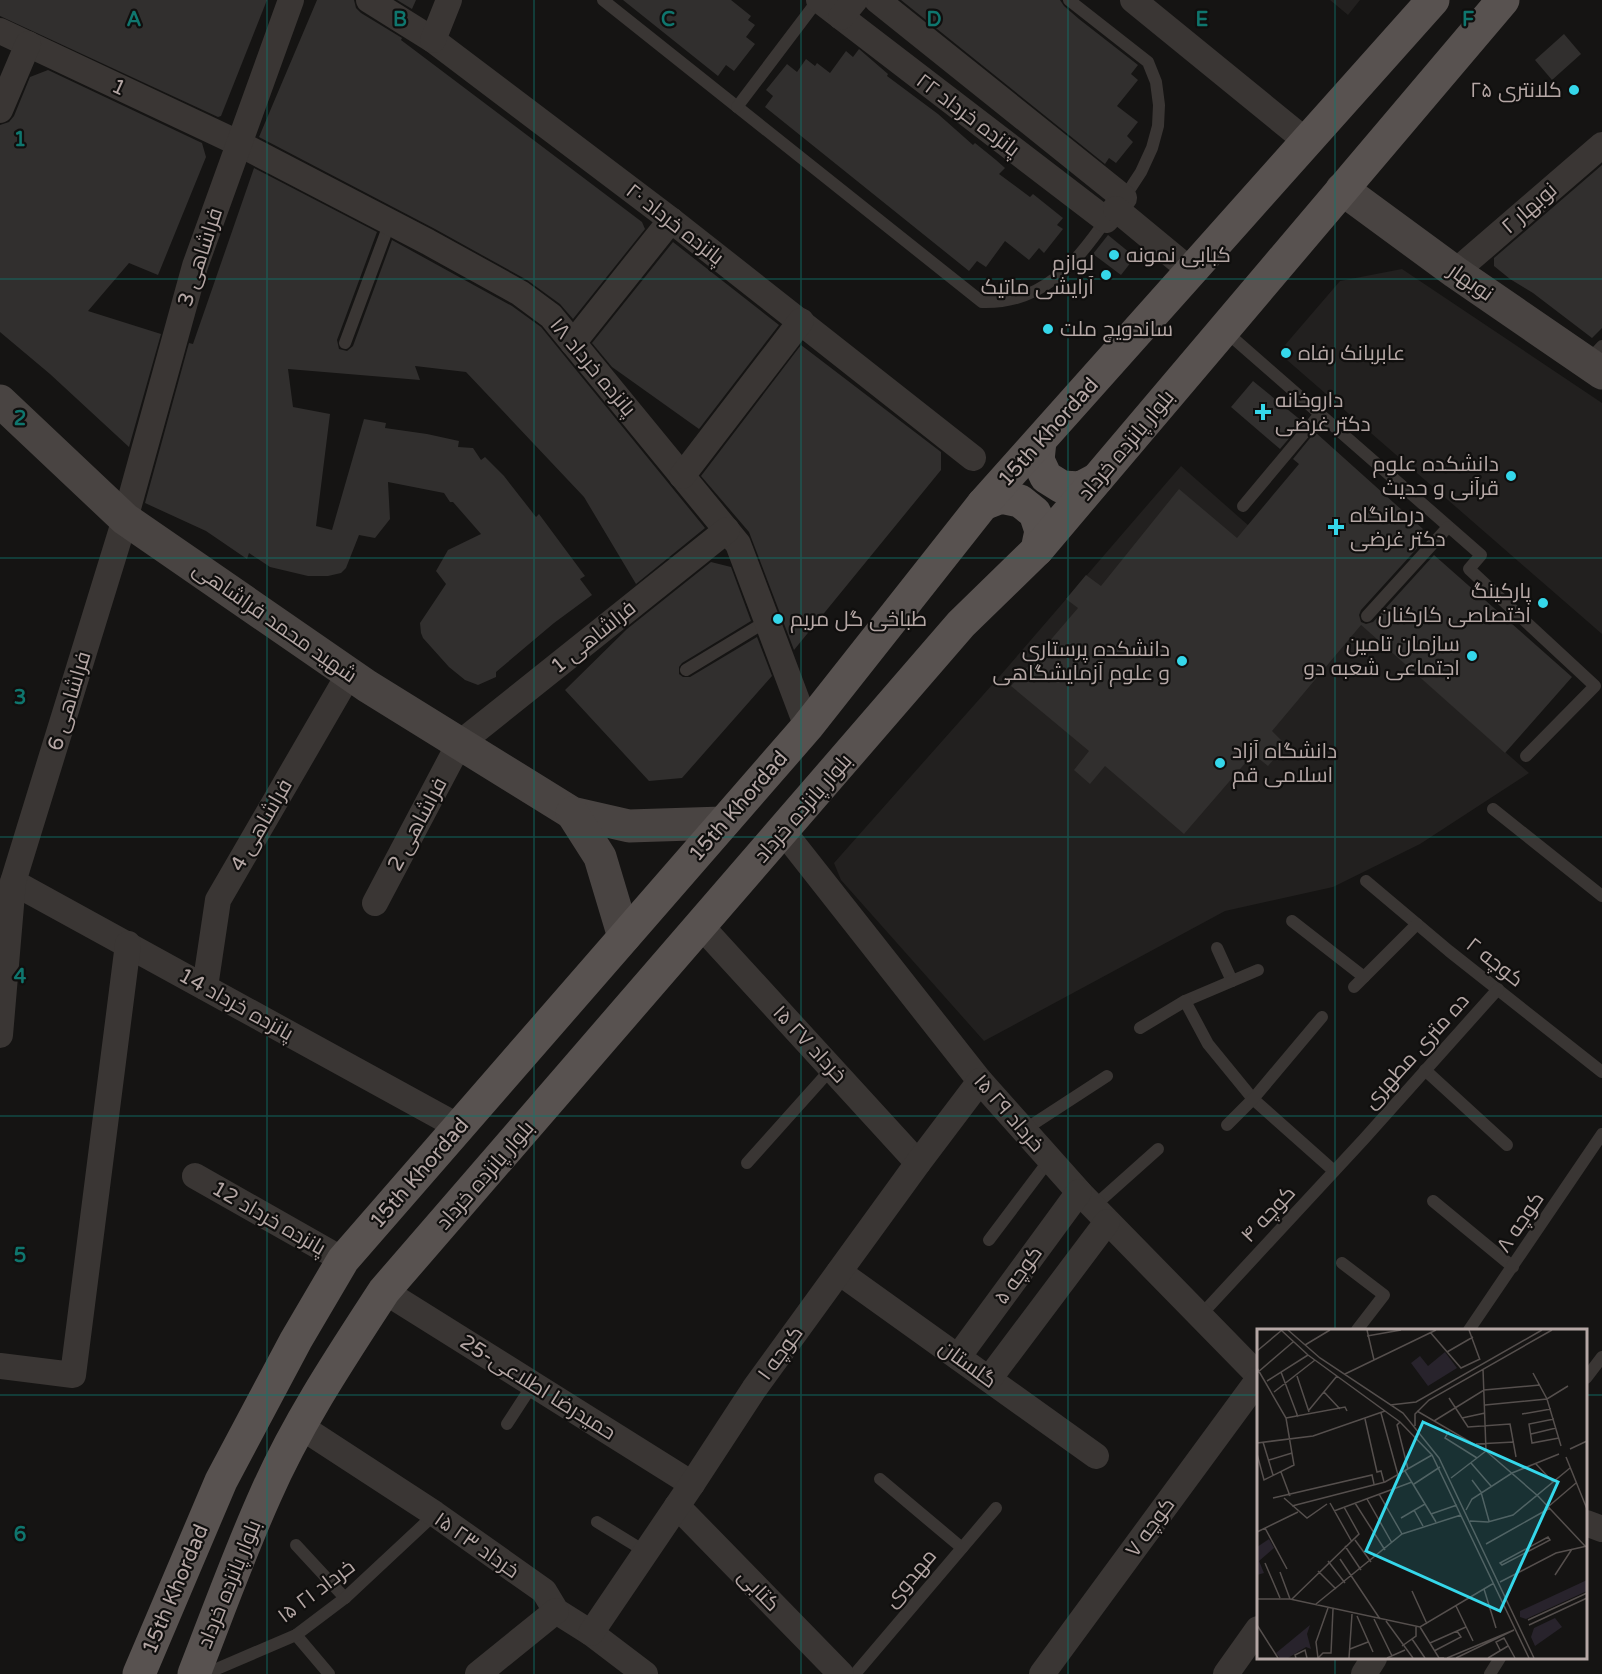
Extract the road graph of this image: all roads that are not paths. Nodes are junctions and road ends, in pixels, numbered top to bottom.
1 (291, 0) edge
2 (369, 0) edge
3 (449, 0) edge
4 (603, 0) edge
5 (818, 0) edge
6 (877, 0) edge
7 (1069, 0) edge
8 (1133, 0) edge
9 (1432, 0) edge
10 (1503, 0) edge
11 (848, 9) edge
12 (0, 31) edge
13 (433, 40) junction
14 (28, 44) junction
15 (737, 107) junction
16 (0, 110) edge
17 (1306, 141) junction
18 (238, 143) junction
19 (1602, 145) edge
20 (1342, 189) junction
21 (1115, 209) junction
22 (671, 220) junction
23 (390, 222) junction
24 (1191, 271) junction
25 (1455, 272) junction
26 (801, 321) junction
27 (1223, 329) junction
28 (345, 343) dead end
29 (573, 343) junction
30 (1597, 360) edge
31 (0, 401) edge
32 (1320, 414) junction
33 (1040, 441) junction
34 (973, 458) dead end
35 (682, 476) junction
36 (1097, 479) junction
37 (983, 504) junction
38 (1243, 506) dead end
39 (125, 519) junction
40 (1449, 527) junction
41 (727, 530) junction
42 (1037, 550) junction
43 (1367, 616) dead end
44 (767, 621) junction
45 (686, 670) dead end
46 (349, 674) junction
47 (807, 727) junction
48 (459, 744) junction
49 (1526, 756) dead end
50 (1493, 809) dead end
51 (572, 813) junction
52 (723, 824) junction
53 (783, 831) junction
54 (1366, 881) dead end
55 (7, 884) edge
56 (1602, 896) edge
57 (375, 903) dead end
58 (1292, 921) dead end
59 (1417, 924) junction
60 (701, 926) junction
61 (624, 937) junction
62 (128, 944) junction
63 (1217, 948) dead end
64 (1258, 970) dead end
65 (1364, 977) junction
66 (1232, 981) junction
67 (205, 987) junction
68 (1354, 987) dead end
69 (1498, 989) junction
70 (1185, 1001) junction
71 (1322, 1017) dead end
72 (1140, 1028) dead end
73 (0, 1035) edge
74 (832, 1068) junction
75 (1425, 1070) junction
76 (1602, 1072) edge
77 (1107, 1076) dead end
78 (980, 1081) junction
79 (1253, 1099) junction
80 (1227, 1125) dead end
81 (459, 1127) junction
82 (1024, 1130) junction
83 (1602, 1134) edge
84 (1364, 1139) joint
85 (1507, 1145) dead end
86 (1158, 1149) dead end
87 (1050, 1159) junction
88 (747, 1163) dead end
89 (918, 1163) junction
90 (1334, 1171) junction
91 (195, 1176) dead end
92 (1433, 1201) dead end
93 (1093, 1207) junction
94 (989, 1240) dead end
95 (343, 1260) junction
96 (1342, 1263) dead end
97 (1513, 1267) junction
98 (839, 1272) junction
99 (384, 1291) junction
100 (1200, 1316) junction
101 (1358, 1329) edge
102 (1470, 1329) edge
103 (958, 1357) junction
104 (1602, 1357) edge
105 (0, 1366) edge
106 (1257, 1374) edge
107 (1587, 1377) edge
108 (989, 1379) junction
109 (1257, 1381) edge
110 (533, 1384) junction
111 (507, 1424) dead end
112 (300, 1426) junction
113 (1096, 1456) dead end
114 (880, 1479) dead end
115 (692, 1484) junction
116 (677, 1506) junction
117 (996, 1508) dead end
118 (435, 1514) junction
119 (597, 1522) dead end
120 (1587, 1523) edge
121 (1602, 1528) edge
122 (296, 1545) dead end
123 (962, 1548) junction
124 (646, 1552) junction
125 (345, 1598) junction
126 (556, 1611) junction
127 (591, 1633) junction
128 (296, 1635) junction
129 (1252, 1639) edge
130 (1373, 1659) edge
131 (1499, 1659) edge
132 (139, 1674) edge
133 (194, 1674) edge
134 (205, 1674) edge
135 (329, 1674) edge
136 (478, 1674) edge
137 (645, 1674) edge
138 (841, 1674) edge
139 (855, 1674) edge
140 (1042, 1674) edge
141 (1226, 1674) edge
142 (1364, 1674) edge
143 (1490, 1674) edge

1 - 18 street, فراشاهی 3
2 - 13 street, پانزده خرداد ۲۰
3 - 13 street
4 - 15 lane
5 - 11 street, پانزده خرداد ۲۲
5 - 15 lane
6 - 21 street, پانزده خرداد ۲۲
7 - 21 lane
8 - 17 street
9 - 17 main road, 15th Khordad
10 - 20 main road, بلوار پانزده خرداد
11 - 21 street, پانزده خرداد ۲۲
12 - 14 street, 1
13 - 22 street, پانزده خرداد ۲۰
14 - 16 street
14 - 18 street, 1
15 - 21 lane
17 - 24 main road, 15th Khordad
18 - 23 street, پانزده خرداد ۱۸
18 - 39 street, فراشاهی 3
19 - 25 street, نوبهار ۲
20 - 25 main road, نوبهار
20 - 27 main road, بلوار پانزده خرداد
21 - 24 street, پانزده خرداد ۲۲
22 - 26 street, پانزده خرداد ۲۰
22 - 29 street
23 - 28 lane
23 - 29 street, پانزده خرداد ۱۸
24 - 33 main road, 15th Khordad
25 - 30 main road, نوبهار
26 - 34 street, پانزده خرداد ۲۰
26 - 35 street
27 - 32 lane
27 - 36 main road, بلوار پانزده خرداد
29 - 35 street, پانزده خرداد ۱۸
31 - 39 main road, شهید محمد فراشاهی
32 - 38 lane
32 - 40 lane
33 - 36 main road
33 - 37 main road, 15th Khordad
35 - 41 street, پانزده خرداد ۱۸
36 - 42 main road, بلوار پانزده خرداد
37 - 42 main road
37 - 47 main road, 15th Khordad
39 - 46 main road, شهید محمد فراشاهی
39 - 55 street, فراشاهی 6
40 - 43 lane
40 - 49 lane
41 - 44 street, پانزده خرداد ۱۸
41 - 48 street, فراشاهی 1
42 - 53 main road, بلوار پانزده خرداد
44 - 45 lane
44 - 47 street, پانزده خرداد ۱۸
46 - 48 main road, شهید محمد فراشاهی
46 - 67 street, فراشاهی 4
47 - 52 main road, 15th Khordad
48 - 51 main road, شهید محمد فراشاهی
48 - 57 street, فراشاهی 2
50 - 56 lane
51 - 52 main road
51 - 61 main road
52 - 61 main road, 15th Khordad
53 - 60 main road, بلوار پانزده خرداد
53 - 78 street, ۱۵ خرداد ۲۹
54 - 59 lane, کوچه ۲
55 - 62 street, پانزده خرداد 14
55 - 73 street, فراشاهی 6
58 - 65 lane
59 - 65 lane
59 - 69 lane, کوچه ۲
60 - 74 street, ۱۵ خرداد ۲۷
60 - 99 main road, بلوار پانزده خرداد
61 - 81 main road, 15th Khordad
62 - 67 street, پانزده خرداد 14
62 - 105 street
63 - 66 lane
64 - 66 lane
65 - 68 lane
66 - 70 lane
67 - 81 street, پانزده خرداد 14
69 - 75 lane, ده متری مطهری
69 - 76 lane, کوچه ۲
70 - 72 lane
70 - 79 lane
71 - 79 lane
74 - 88 lane
74 - 89 street, ۱۵ خرداد ۲۷
75 - 84 lane, ده متری مطهری
75 - 85 lane
77 - 82 lane
78 - 82 street, ۱۵ خرداد ۲۹
78 - 89 street, کوچه ۱
79 - 80 lane
79 - 90 lane
81 - 95 main road, 15th Khordad
82 - 87 street, ۱۵ خرداد ۲۹
83 - 97 lane, کوچه ۸
84 - 90 lane, کوچه ۴
86 - 93 lane
87 - 93 street, ۱۵ خرداد ۲۹
87 - 94 lane
89 - 98 street, کوچه ۱
90 - 100 lane, کوچه ۴
91 - 95 street, پانزده خرداد 12
92 - 97 lane
93 - 100 street, ۱۵ خرداد ۲۹
93 - 103 street, کوچه ۵
93 - 108 street, کوچه ۵
95 - 132 main road, 15th Khordad
96 - 101 lane
97 - 102 lane, کوچه ۸
98 - 103 street, گلستان
98 - 115 street, کوچه ۱
99 - 110 street, حمیدرضا اطلاعی-25
99 - 112 main road, بلوار پانزده خرداد
100 - 106 street, ۱۵ خرداد ۲۹
103 - 108 street, گلستان
104 - 107 lane
108 - 113 street, گلستان
109 - 140 street, کوچه ۷
110 - 111 lane
110 - 115 street, حمیدرضا اطلاعی-25
112 - 118 street, ۱۵ خرداد ۲۳
112 - 133 main road, بلوار پانزده خرداد
114 - 123 lane
115 - 116 street, کوچه ۱
116 - 124 street, کوچه ۱
116 - 138 street, کتابی
117 - 123 lane, مهدوی
118 - 125 lane, ۱۵ خرداد ۲۱
118 - 126 street, ۱۵ خرداد ۲۳
119 - 124 lane
120 - 121 street
122 - 125 lane
123 - 139 lane, مهدوی
124 - 127 street, کوچه ۱
125 - 128 lane, ۱۵ خرداد ۲۱
126 - 127 street, ۱۵ خرداد ۲۳
126 - 136 street
127 - 137 street, ۱۵ خرداد ۲۳
128 - 134 lane, ۱۵ خرداد ۲۱
128 - 135 lane
129 - 141 street
130 - 142 street
131 - 143 lane

